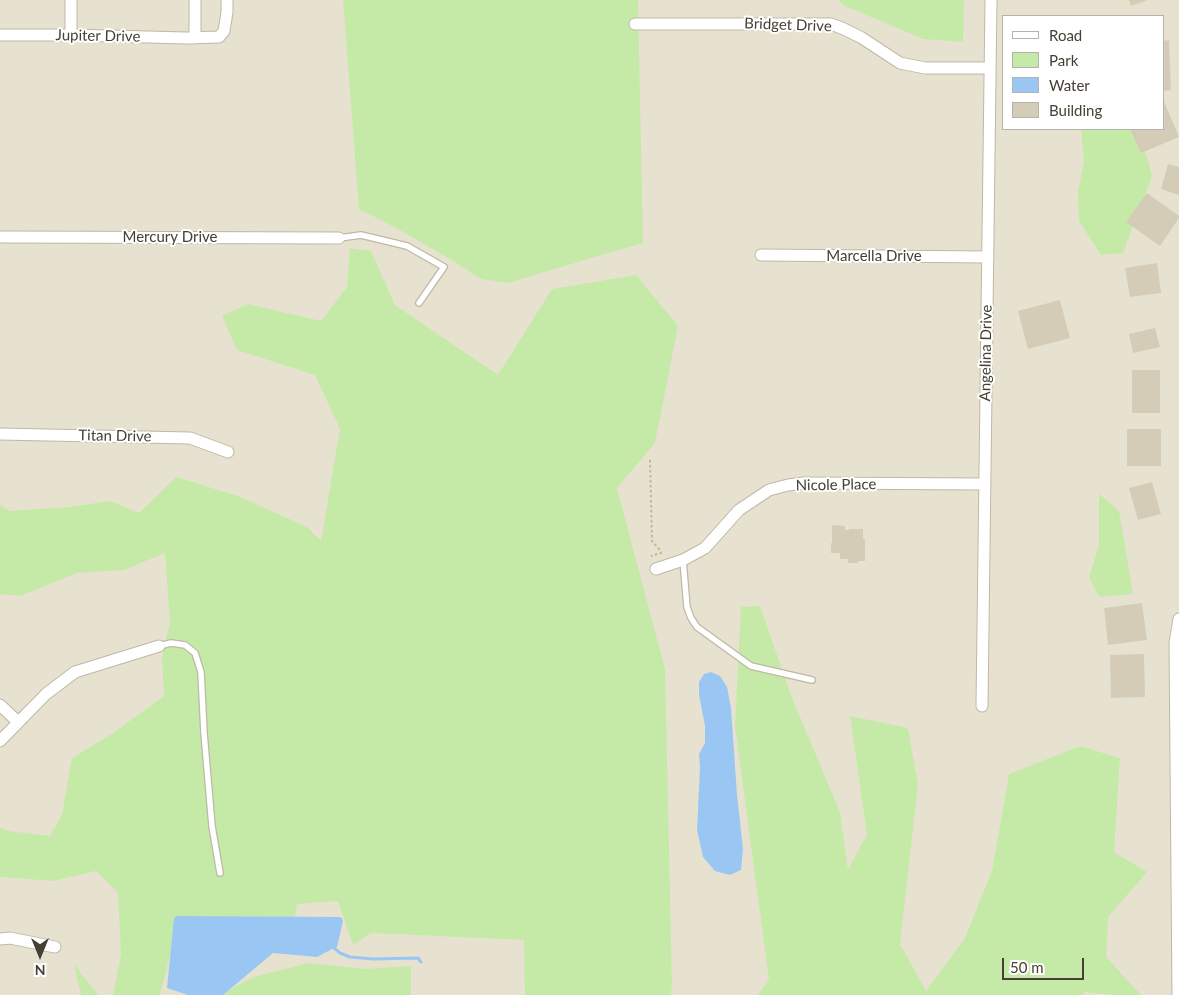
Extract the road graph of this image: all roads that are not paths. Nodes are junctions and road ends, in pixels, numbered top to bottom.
1 (71, 0) edge
2 (195, 0) edge
3 (227, 0) edge
4 (991, 0) edge
5 (634, 24) dead end
6 (0, 35) edge
7 (71, 35) junction
8 (195, 38) junction
9 (990, 68) junction
10 (0, 237) edge
11 (340, 238) joint
12 (761, 255) dead end
13 (988, 257) junction
14 (419, 303) dead end
15 (0, 434) edge
16 (228, 452) dead end
17 (985, 484) junction
18 (683, 560) junction
19 (656, 569) dead end
20 (1179, 619) edge
21 (159, 646) joint
22 (812, 680) dead end
23 (0, 705) edge
24 (982, 706) dead end
25 (18, 722) junction
26 (0, 741) edge
27 (220, 874) dead end
28 (0, 939) edge
29 (55, 947) dead end
30 (1178, 995) edge

1 - 7 street
2 - 8 street
3 - 8 street, Jupiter Drive
4 - 9 street, Angelina Drive
5 - 9 street, Bridget Drive
6 - 7 street, Jupiter Drive
7 - 8 street, Jupiter Drive
9 - 13 street, Angelina Drive
10 - 11 street, Mercury Drive
11 - 14 lane
12 - 13 street, Marcella Drive
13 - 17 street, Angelina Drive
15 - 16 street, Titan Drive
17 - 18 street, Nicole Place
17 - 24 street, Angelina Drive
18 - 19 street, Nicole Place
18 - 22 lane
20 - 30 street
21 - 25 street
21 - 27 lane
23 - 25 street
25 - 26 street
28 - 29 street

